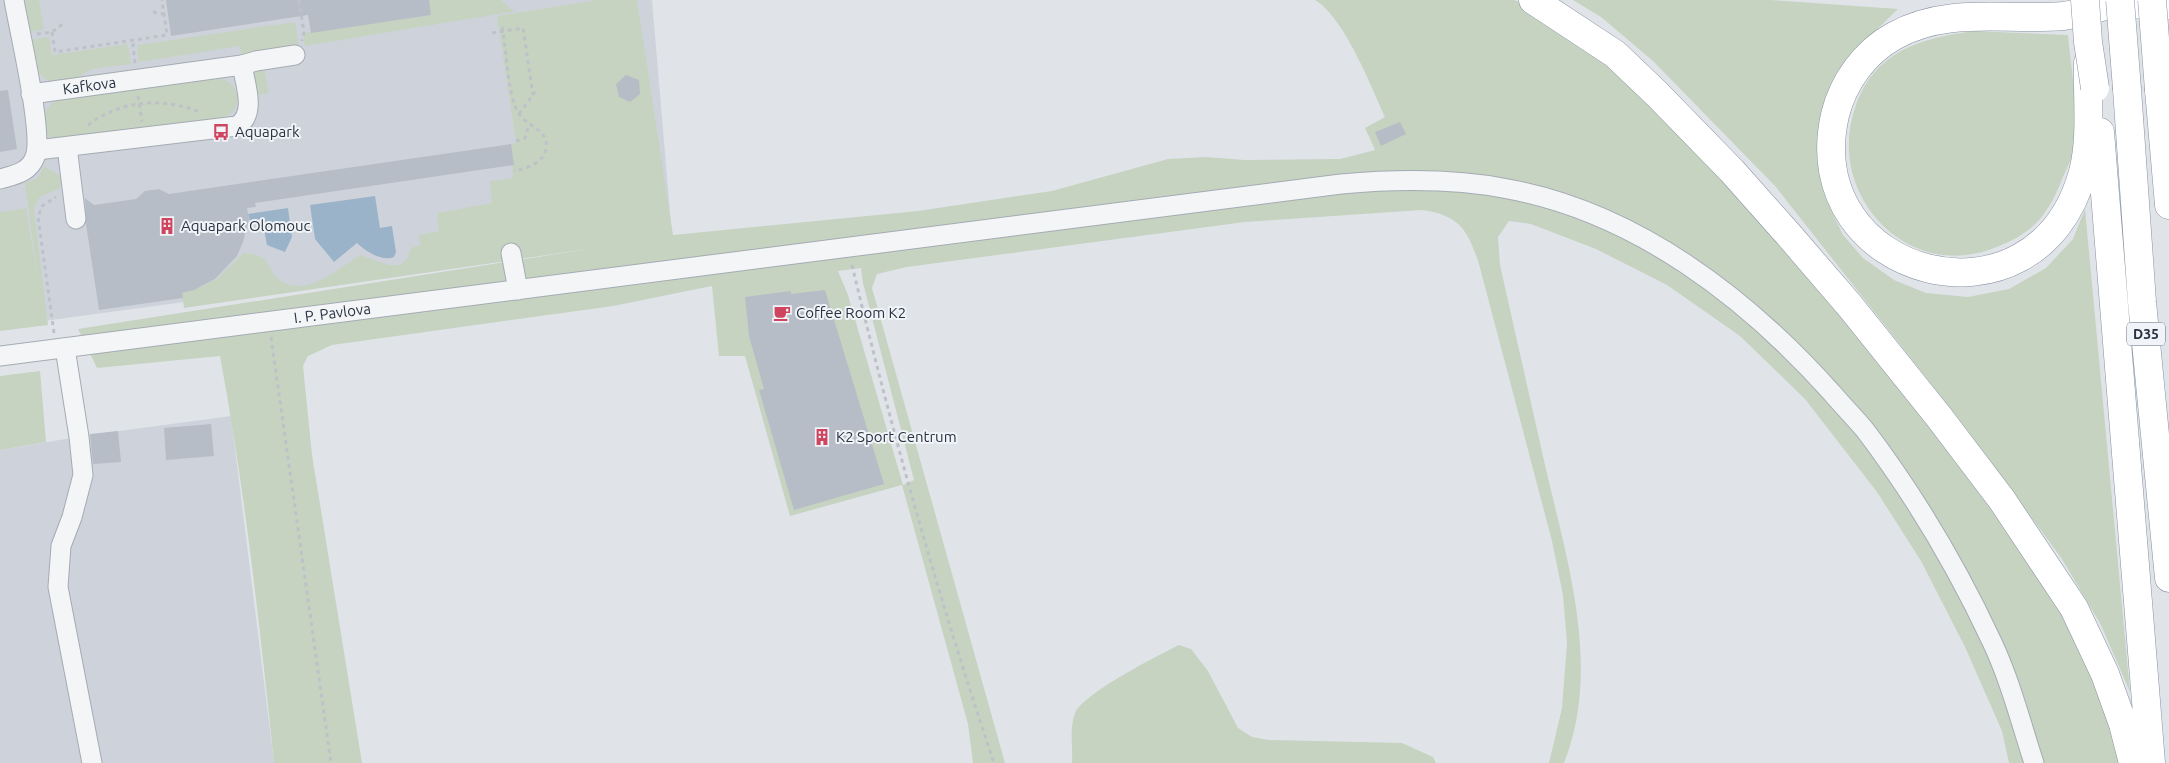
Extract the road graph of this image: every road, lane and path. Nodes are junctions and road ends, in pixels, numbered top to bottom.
1 (14, 0) edge
2 (162, 0) edge
3 (299, 0) edge
4 (1533, 0) edge
5 (2000, 0) edge
6 (2085, 0) edge
7 (2152, 0) edge
8 (2116, 2) edge
9 (2169, 4) edge
10 (152, 12) dead end
11 (164, 14) junction
12 (64, 23) dead end
13 (503, 29) junction
14 (304, 32) dead end
15 (492, 33) dead end
16 (135, 40) junction
17 (295, 55) dead end
18 (135, 63) dead end
19 (242, 65) junction
20 (2091, 88) junction
21 (31, 94) junction
22 (138, 103) junction
23 (203, 113) dead end
24 (519, 114) junction
25 (529, 124) junction
26 (85, 128) dead end
27 (143, 130) dead end
28 (516, 141) dead end
29 (67, 146) junction
30 (36, 150) junction
31 (514, 171) dead end
32 (0, 178) edge
33 (73, 192) junction
34 (2169, 205) edge
35 (76, 219) dead end
36 (847, 247) junction
37 (511, 253) dead end
38 (518, 290) junction
39 (268, 322) junction
40 (58, 348) junction
41 (0, 356) edge
42 (2169, 578) edge
43 (92, 763) edge
44 (331, 763) edge
45 (994, 763) edge
46 (2034, 763) edge
47 (2132, 763) edge
48 (2151, 763) edge

1 - 21 street
2 - 11 path
3 - 14 path
4 - 47 highway
5 - 8 highway
6 - 20 highway, bridge
7 - 34 highway, bridge
8 - 9 highway
8 - 20 highway
8 - 42 highway, D35, bridge
10 - 11 path
11 - 16 path
12 - 16 path
13 - 15 path
13 - 24 path
13 - 24 path
16 - 18 path
17 - 19 street, Kafkova
19 - 21 street, Kafkova
19 - 29 street
20 - 48 highway
21 - 30 street
22 - 23 path
22 - 26 path
22 - 27 path
24 - 25 path
25 - 28 path
25 - 31 path
29 - 30 street
29 - 33 street
30 - 32 street
33 - 35 street
33 - 40 path
36 - 38 street, I. P. Pavlova
36 - 45 path
36 - 46 street, I. P. Pavlova
37 - 38 street
38 - 39 street, I. P. Pavlova
39 - 40 street, I. P. Pavlova
39 - 44 path
40 - 41 street, I. P. Pavlova
40 - 43 street

